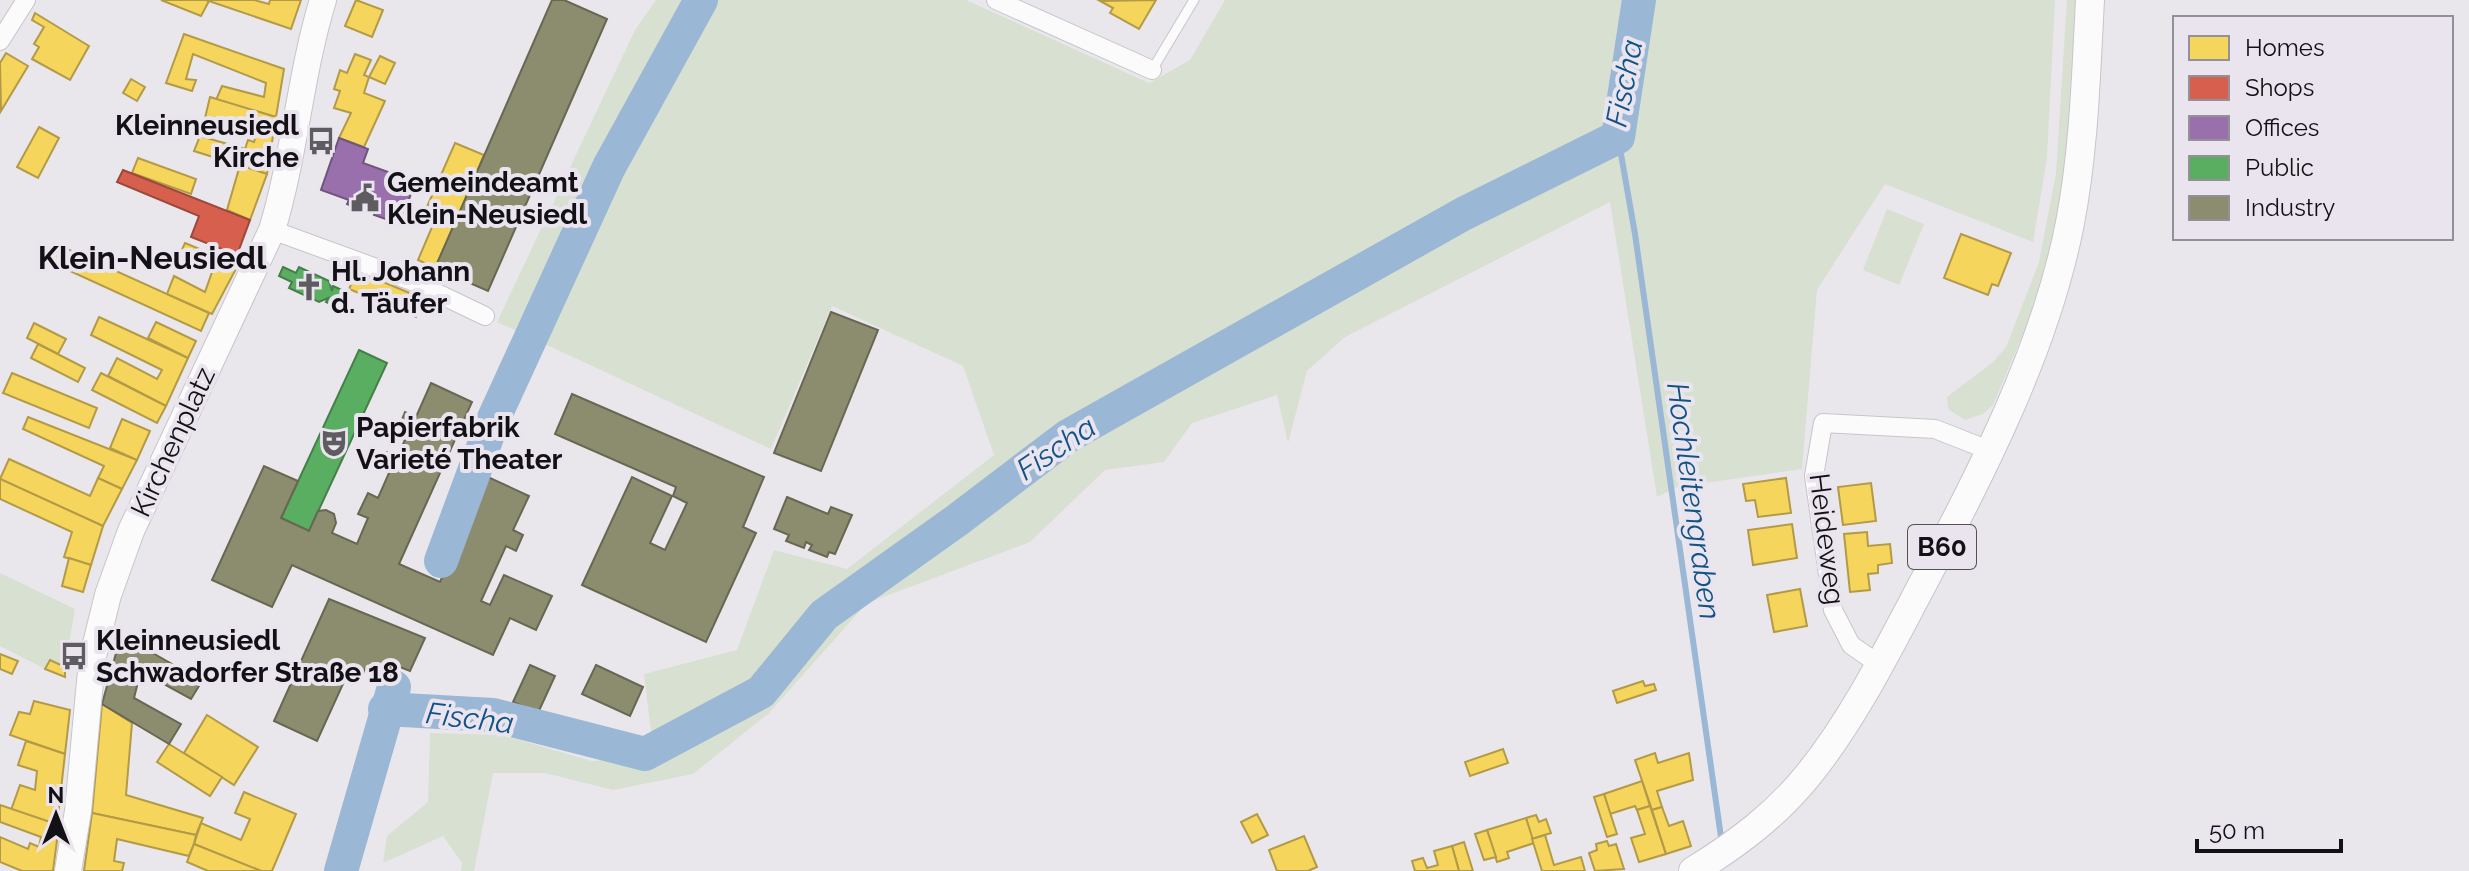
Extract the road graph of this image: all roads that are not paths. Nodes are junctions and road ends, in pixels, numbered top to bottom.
1 (26, 0) edge
2 (323, 0) edge
3 (996, 0) edge
4 (1194, 0) edge
5 (2090, 0) edge
6 (0, 41) edge
7 (1152, 70) joint
8 (272, 230) junction
9 (485, 316) dead end
10 (1991, 451) junction
11 (1880, 665) junction
12 (1711, 860) edge
13 (68, 871) edge

1 - 6 street
2 - 8 main road, Kirchenplatz
3 - 7 street
4 - 7 lane
5 - 10 main road, B60
8 - 9 street
8 - 13 main road, Kirchenplatz
10 - 11 main road, B60
10 - 11 street, Heideweg
11 - 12 main road, B60

